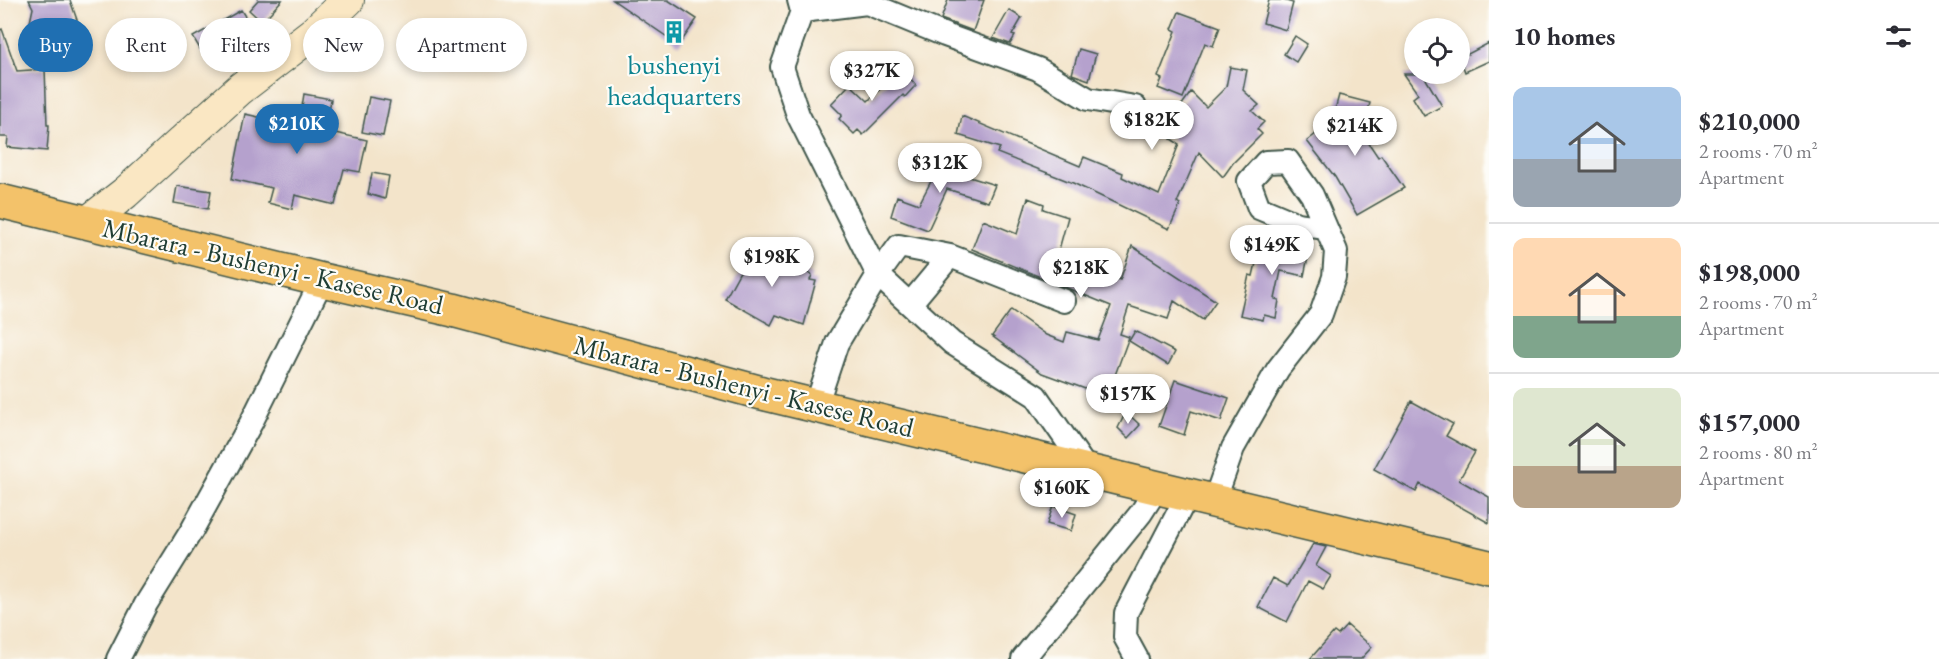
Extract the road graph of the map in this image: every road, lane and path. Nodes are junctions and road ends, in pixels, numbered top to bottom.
1 (348, 0) edge
2 (800, 5) edge
3 (1135, 107) dead end
4 (0, 201) edge
5 (88, 222) junction
6 (1326, 228) dead end
7 (950, 256) junction
8 (878, 275) junction
9 (322, 280) junction
10 (1064, 301) dead end
11 (910, 304) junction
12 (816, 406) junction
13 (1088, 471) junction
14 (1186, 495) junction
15 (1489, 567) edge
16 (118, 659) edge
17 (1023, 659) edge
18 (1137, 659) edge

1 - 5 main road
2 - 3 street
2 - 8 street
4 - 5 main road, Mbarara - Bushenyi - Kasese Road
5 - 9 main road, Mbarara - Bushenyi - Kasese Road
6 - 14 street
7 - 8 street
7 - 10 street
7 - 11 street
8 - 11 street
8 - 12 street
9 - 12 main road, Mbarara - Bushenyi - Kasese Road
9 - 16 street
11 - 13 street
12 - 13 main road, Mbarara - Bushenyi - Kasese Road
13 - 14 main road, Mbarara - Bushenyi - Kasese Road
14 - 15 main road, Mbarara - Bushenyi - Kasese Road
14 - 17 street
14 - 18 street

